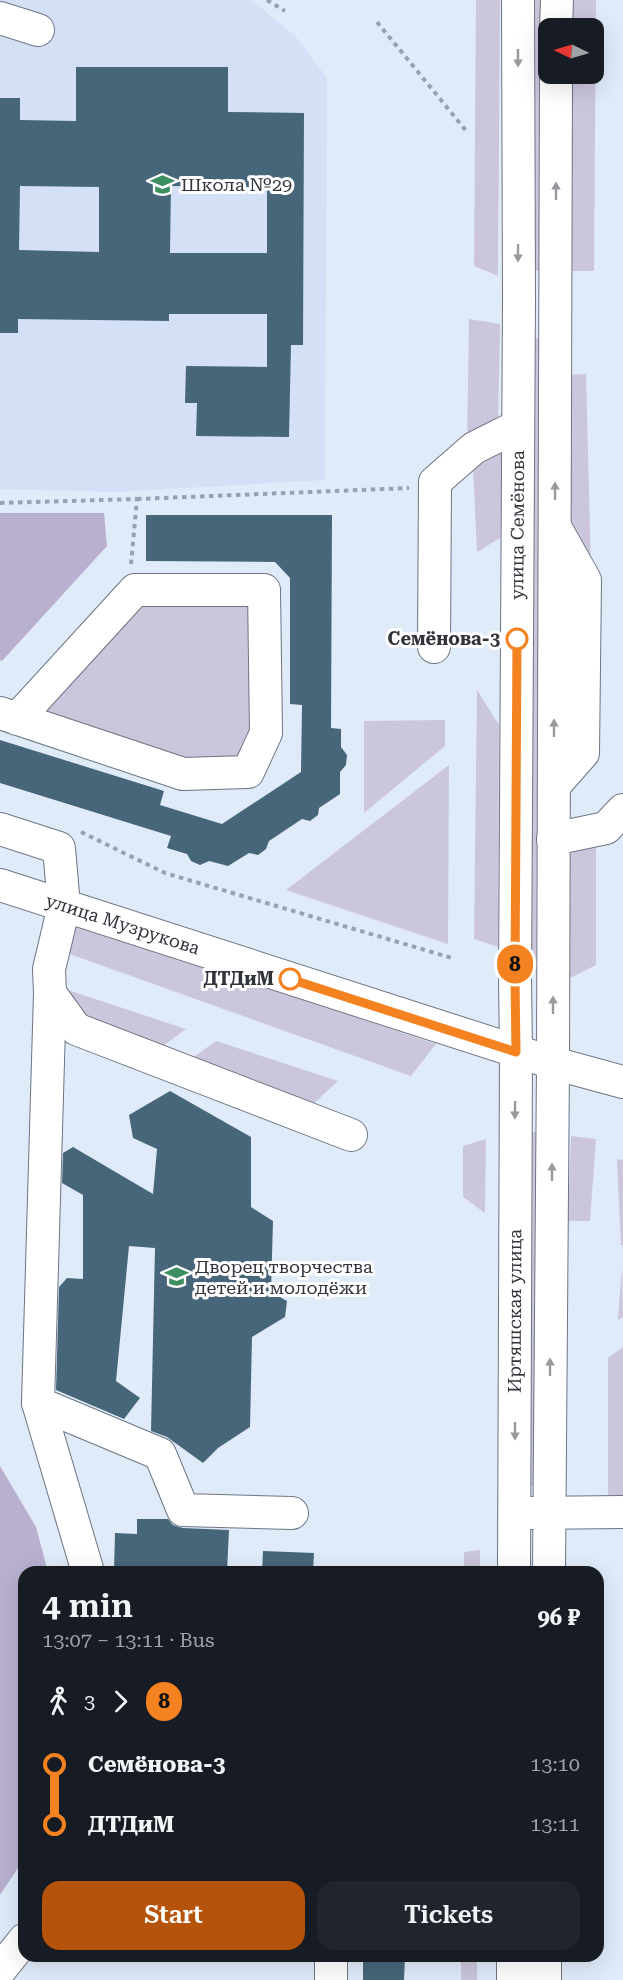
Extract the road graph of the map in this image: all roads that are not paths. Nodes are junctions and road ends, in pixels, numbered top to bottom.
1 (518, 0) edge
2 (556, 0) edge
3 (0, 18) edge
4 (556, 18) edge
5 (38, 30) dead end
6 (556, 84) edge
7 (519, 286) junction
8 (555, 291) junction
9 (518, 426) junction
10 (554, 526) junction
11 (554, 639) junction
12 (434, 647) dead end
13 (584, 677) junction
14 (8, 716) edge
15 (554, 786) junction
16 (623, 810) edge
17 (0, 829) edge
18 (553, 839) junction
19 (0, 885) edge
20 (64, 906) junction
21 (50, 993) junction
22 (516, 1052) junction
23 (553, 1063) junction
24 (623, 1082) edge
25 (351, 1135) dead end
26 (38, 1403) junction
27 (549, 1512) junction
28 (623, 1512) edge
29 (292, 1513) dead end
30 (514, 1513) junction
31 (86, 1566) edge
32 (514, 1566) edge
33 (549, 1566) edge
34 (18, 1948) edge
35 (331, 1962) edge
36 (513, 1962) edge
37 (546, 1962) edge
38 (0, 1970) edge
39 (331, 1980) edge
40 (513, 1980) edge
41 (545, 1980) edge

1 -> 7 street, улица Семёнова
2 - 4 street
3 - 5 street
8 -> 6 street, улица Семёнова
7 - 8 street
7 - 9 street, улица Семёнова
10 -> 8 street, улица Семёнова
9 - 12 street
9 - 22 street, улица Семёнова
10 - 11 street, улица Семёнова
10 - 13 street
11 - 13 street
15 -> 11 street, улица Семёнова
13 - 15 street
14 - 14 street
15 - 18 street, улица Семёнова
16 - 18 street
17 - 20 street
23 -> 18 street, улица Семёнова
19 - 20 street, улица Музрукова
20 - 21 street
20 - 22 street, улица Музрукова
21 - 25 street
21 - 26 street
22 - 23 street, улица Музрукова
22 -> 30 street, Иртяшская улица
23 - 24 street, улица Музрукова
27 -> 23 street, Иртяшская улица
26 - 29 street
26 - 31 street
27 - 28 street
27 - 30 street
27 - 33 street, Иртяшская улица
30 - 32 street, Иртяшская улица
34 - 38 street
35 - 39 street
36 - 40 street
37 - 41 street

